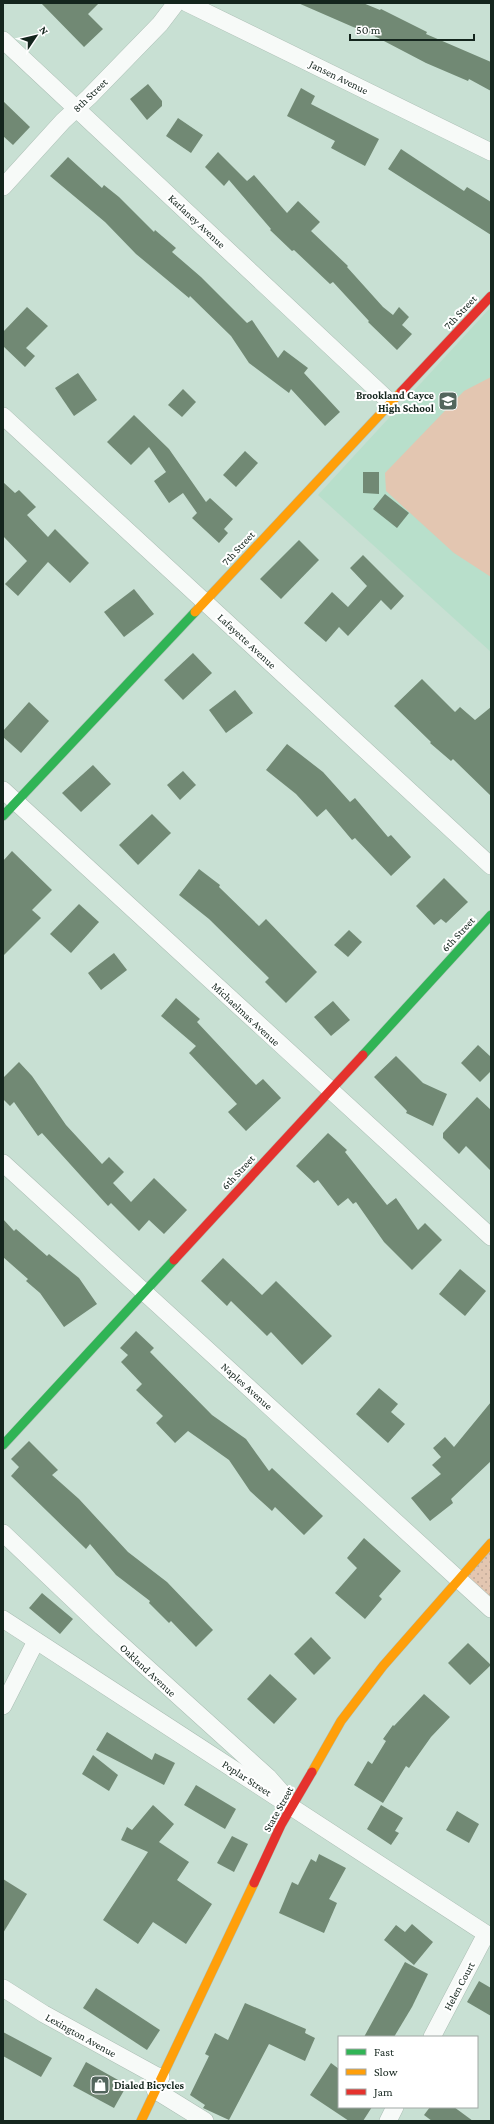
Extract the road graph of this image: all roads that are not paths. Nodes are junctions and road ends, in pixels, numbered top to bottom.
1 (176, 3) edge
2 (187, 3) edge
3 (3, 40) edge
4 (76, 108) junction
5 (491, 152) edge
6 (3, 187) edge
7 (491, 296) edge
8 (390, 402) junction
9 (3, 416) edge
10 (204, 601) junction
11 (3, 790) edge
12 (16, 802) junction
13 (3, 816) edge
14 (491, 866) edge
15 (491, 915) edge
16 (330, 1090) junction
17 (3, 1163) edge
18 (491, 1237) edge
19 (144, 1292) junction
20 (3, 1445) edge
21 (3, 1533) edge
22 (491, 1543) edge
23 (459, 1578) junction
24 (491, 1609) edge
25 (3, 1619) edge
26 (36, 1641) junction
27 (3, 1706) edge
28 (292, 1807) junction
29 (489, 1936) edge
30 (3, 1988) edge
31 (433, 2036) edge
32 (158, 2084) junction
33 (394, 2108) edge
34 (141, 2121) edge
35 (205, 2121) edge
36 (388, 2121) edge

1 - 4 street, 8th Street
2 - 5 street, Jansen Avenue
3 - 4 street, Karlaney Avenue
4 - 6 street, 8th Street
4 - 8 street, Karlaney Avenue
7 - 8 street, 7th Street
8 - 10 street, 7th Street
9 - 10 street, Lafayette Avenue
10 - 12 street, 7th Street
10 - 14 street, Lafayette Avenue
11 - 12 street, Michaelmas Avenue
12 - 13 street, 7th Street
12 - 16 street, Michaelmas Avenue
15 - 16 street, 6th Street
16 - 18 street, Michaelmas Avenue
16 - 19 street, 6th Street
17 - 19 street, Naples Avenue
19 - 20 street, 6th Street
19 - 23 street, Naples Avenue
21 - 28 street, Oakland Avenue
22 - 23 street, State Street
23 - 24 street, Naples Avenue
23 - 28 street, State Street
25 - 26 street, Poplar Street
26 - 27 street
26 - 28 street, Poplar Street
28 - 29 street, Poplar Street
28 - 32 street, State Street
29 - 31 street, Helen Court
30 - 32 street, Lexington Avenue
32 - 34 street, State Street
32 - 35 street, Lexington Avenue
33 - 36 street

